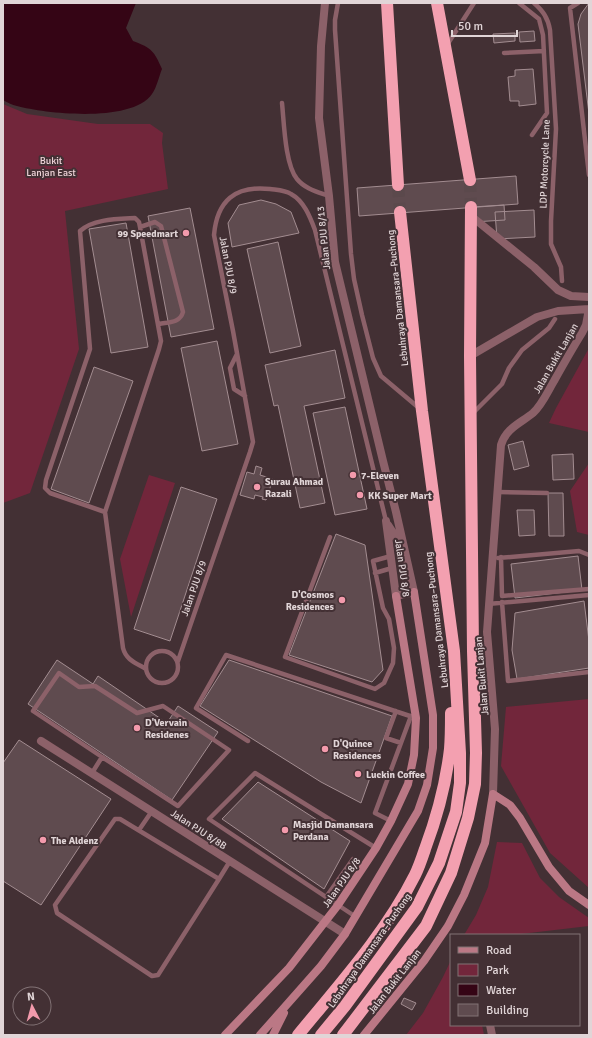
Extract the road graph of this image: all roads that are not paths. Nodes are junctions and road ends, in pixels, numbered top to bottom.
1 (325, 3) edge
2 (338, 3) edge
3 (387, 3) edge
4 (437, 3) edge
5 (474, 3) edge
6 (519, 3) edge
7 (534, 3) edge
8 (578, 3) edge
9 (445, 49) junction
10 (544, 51) junction
11 (504, 54) dead end
12 (282, 103) dead end
13 (532, 135) dead end
14 (589, 175) edge
15 (470, 180) tunnel mouth
16 (398, 185) tunnel mouth
17 (329, 196) junction
18 (471, 211) joint
19 (400, 212) tunnel mouth
20 (140, 227) junction
21 (562, 281) dead end
22 (589, 297) edge
23 (589, 309) edge
24 (555, 319) dead end
25 (159, 324) junction
26 (237, 353) junction
27 (470, 356) junction
28 (245, 396) junction
29 (422, 411) junction
30 (471, 416) junction
31 (498, 492) junction
32 (547, 493) dead end
33 (104, 512) junction
34 (396, 512) junction
35 (386, 521) junction
36 (392, 533) junction
37 (330, 537) dead end
38 (390, 554) junction
39 (589, 555) edge
40 (501, 557) junction
41 (492, 558) junction
42 (408, 565) junction
43 (392, 568) junction
44 (375, 573) junction
45 (589, 589) edge
46 (414, 592) junction
47 (589, 595) edge
48 (396, 596) junction
49 (502, 602) junction
50 (488, 604) junction
51 (454, 651) junction
52 (178, 661) junction
53 (146, 669) junction
54 (589, 672) edge
55 (396, 711) junction
56 (413, 717) junction
57 (41, 740) dead end
58 (248, 741) dead end
59 (401, 743) junction
60 (102, 757) junction
61 (92, 773) junction
62 (493, 794) junction
63 (152, 811) junction
64 (391, 822) junction
65 (139, 830) junction
66 (376, 848) junction
67 (230, 861) junction
68 (364, 867) junction
69 (219, 879) junction
70 (326, 897) junction
71 (338, 905) junction
72 (589, 905) edge
73 (356, 917) junction
74 (326, 922) junction
75 (345, 934) junction
76 (286, 1007) junction
77 (225, 1035) edge
78 (260, 1035) edge
79 (273, 1035) edge
80 (298, 1035) edge
81 (321, 1035) edge
82 (343, 1035) edge
83 (364, 1035) edge

1 - 17 street, Jalan PJU 8/13
2 - 29 lane
3 - 16 highway
4 - 9 highway
5 - 9 lane
6 - 10 lane
7 - 21 lane, LDP Motorcycle Lane
8 - 14 lane
9 - 15 highway
10 - 11 lane
10 - 13 lane
12 - 17 lane
17 - 34 street, Jalan PJU 8/13
18 - 22 street
18 - 27 highway
19 - 29 highway, Lebuhraya Damansara–Puchong
20 - 25 lane, Jalan PJU 8/9
20 - 25 lane
20 - 33 lane, Jalan PJU 8/9
23 - 27 street
23 - 31 street, Jalan Bukit Lanjan
24 - 30 lane
25 - 33 lane, Jalan PJU 8/9
26 - 28 lane, Jalan PJU 8/9
26 - 28 lane
26 - 35 lane, Jalan PJU 8/9
27 - 30 highway
28 - 52 lane, Jalan PJU 8/9
29 - 51 highway, Lebuhraya Damansara–Puchong
30 - 82 highway
31 - 32 lane
31 - 41 street, Jalan Bukit Lanjan
33 - 53 lane, Jalan PJU 8/9
34 - 36 street
34 - 42 street, Jalan PJU 8/13
35 - 36 street
35 - 38 street, Jalan PJU 8/8
36 - 38 street
36 - 42 street
37 - 44 lane
38 - 43 street, Jalan PJU 8/8
38 - 44 lane
39 - 40 lane
40 - 41 lane
40 - 45 lane
41 - 50 street, Jalan Bukit Lanjan
42 - 46 street, Jalan PJU 8/8
43 - 44 lane
43 - 48 street, Jalan PJU 8/8
46 - 48 street
46 - 73 street, Jalan PJU 8/8
47 - 49 lane
48 - 56 street, Jalan PJU 8/8
49 - 50 lane
49 - 54 lane
50 - 62 street, Jalan Bukit Lanjan
51 - 80 highway
51 - 81 highway, Lebuhraya Damansara–Puchong
52 - 53 lane
52 - 53 lane, Jalan PJU 8/9
55 - 56 lane
55 - 58 lane
55 - 59 lane
56 - 59 lane
56 - 64 street, Jalan PJU 8/8
57 - 61 street, Jalan PJU 8/8B
59 - 64 lane
60 - 60 lane
60 - 61 lane
61 - 63 street, Jalan PJU 8/8B
62 - 72 street
62 - 83 street, Jalan Bukit Lanjan
63 - 65 lane
63 - 67 street, Jalan PJU 8/8B
64 - 66 street, Jalan PJU 8/8
65 - 69 lane
65 - 69 lane
66 - 68 street, Jalan PJU 8/8
66 - 70 lane
67 - 69 lane
67 - 74 street, Jalan PJU 8/8B
68 - 70 lane
68 - 71 street, Jalan PJU 8/8
70 - 71 lane
71 - 73 lane
71 - 74 street, Jalan PJU 8/8
73 - 75 street, Jalan PJU 8/8
74 - 75 street, Jalan PJU 8/8B
74 - 77 street, Jalan PJU 8/8
75 - 76 street, Jalan PJU 8/8
76 - 78 street, Jalan PJU 8/8
76 - 79 street

